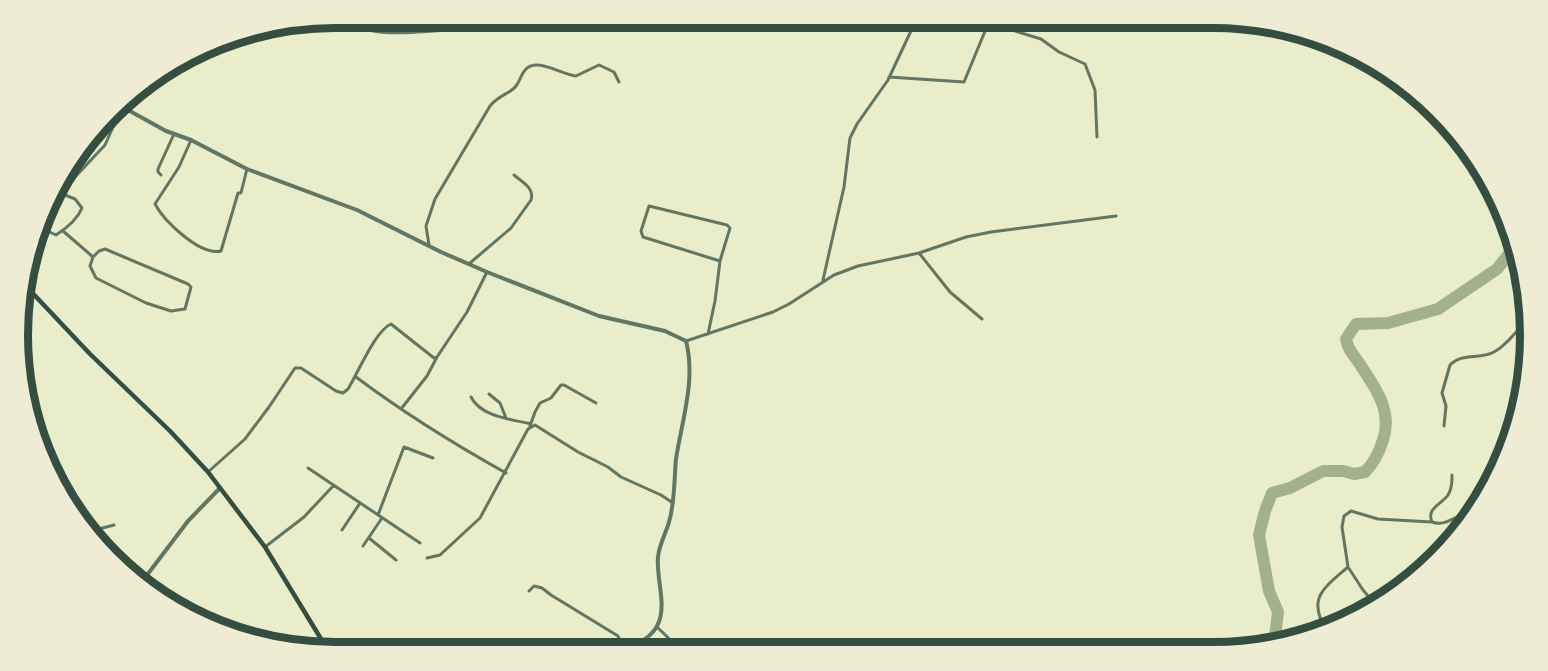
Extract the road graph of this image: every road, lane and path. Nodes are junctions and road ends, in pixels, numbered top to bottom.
1 (364, 28) edge
2 (912, 28) edge
3 (986, 28) edge
4 (1007, 28) edge
5 (463, 29) dead end
6 (1012, 29) joint
7 (889, 77) junction
8 (620, 82) dead end
9 (128, 110) edge
10 (114, 122) edge
11 (174, 134) junction
12 (1098, 137) dead end
13 (191, 140) junction
14 (247, 169) junction
15 (161, 175) dead end
16 (514, 175) dead end
17 (64, 193) joint
18 (1116, 216) dead end
19 (47, 231) edge
20 (63, 231) junction
21 (429, 245) junction
22 (919, 252) junction
23 (93, 257) junction
24 (720, 261) junction
25 (470, 263) junction
26 (487, 272) junction
27 (823, 281) junction
28 (31, 292) edge
29 (982, 319) dead end
30 (1520, 328) edge
31 (708, 334) junction
32 (686, 341) junction
33 (437, 357) junction
34 (356, 376) junction
35 (489, 394) dead end
36 (471, 397) dead end
37 (596, 403) dead end
38 (401, 409) junction
39 (506, 418) junction
40 (530, 426) junction
41 (1444, 426) dead end
42 (433, 458) dead end
43 (308, 468) dead end
44 (208, 472) junction
45 (506, 473) junction
46 (1452, 475) dead end
47 (334, 485) junction
48 (220, 488) junction
49 (360, 503) junction
50 (673, 503) junction
51 (1463, 512) edge
52 (380, 517) junction
53 (1432, 522) junction
54 (114, 525) dead end
55 (98, 530) edge
56 (342, 530) dead end
57 (369, 538) junction
58 (420, 543) dead end
59 (363, 546) dead end
60 (265, 547) junction
61 (427, 558) dead end
62 (396, 560) dead end
63 (1348, 567) junction
64 (147, 577) edge
65 (529, 591) dead end
66 (1370, 598) edge
67 (1322, 622) edge
68 (657, 627) junction
69 (323, 642) edge
70 (620, 642) edge
71 (641, 642) edge
72 (673, 642) edge

1 - 5 street
2 - 7 street
3 - 7 street
4 - 6 street
6 - 12 street
7 - 27 street
8 - 21 street
9 - 11 street
10 - 17 street
11 - 13 street
11 - 15 street
13 - 14 street
13 - 14 street
14 - 21 street
16 - 25 street
17 - 20 street
18 - 22 street
19 - 20 street
20 - 23 street
21 - 25 street
22 - 27 street
22 - 29 street
23 - 23 street
24 - 24 street
24 - 31 street
25 - 26 street
26 - 32 street
26 - 33 street
27 - 31 street
28 - 44 main road
30 - 41 street
31 - 32 street
32 - 50 street
33 - 34 street
33 - 38 street
34 - 38 street
34 - 44 street
35 - 39 street
36 - 39 street
37 - 40 street
38 - 45 street
39 - 40 street
40 - 45 street
40 - 50 street
42 - 52 street
43 - 47 street
44 - 48 main road
45 - 61 street
46 - 53 street
47 - 49 street
47 - 60 street
48 - 60 main road
48 - 64 street
49 - 52 street
49 - 56 street
50 - 68 street
51 - 53 street
52 - 57 street
52 - 58 street
53 - 63 street
54 - 55 street
57 - 59 street
57 - 62 street
60 - 69 main road
63 - 66 street
63 - 67 street
65 - 70 street
68 - 71 street
68 - 72 street

